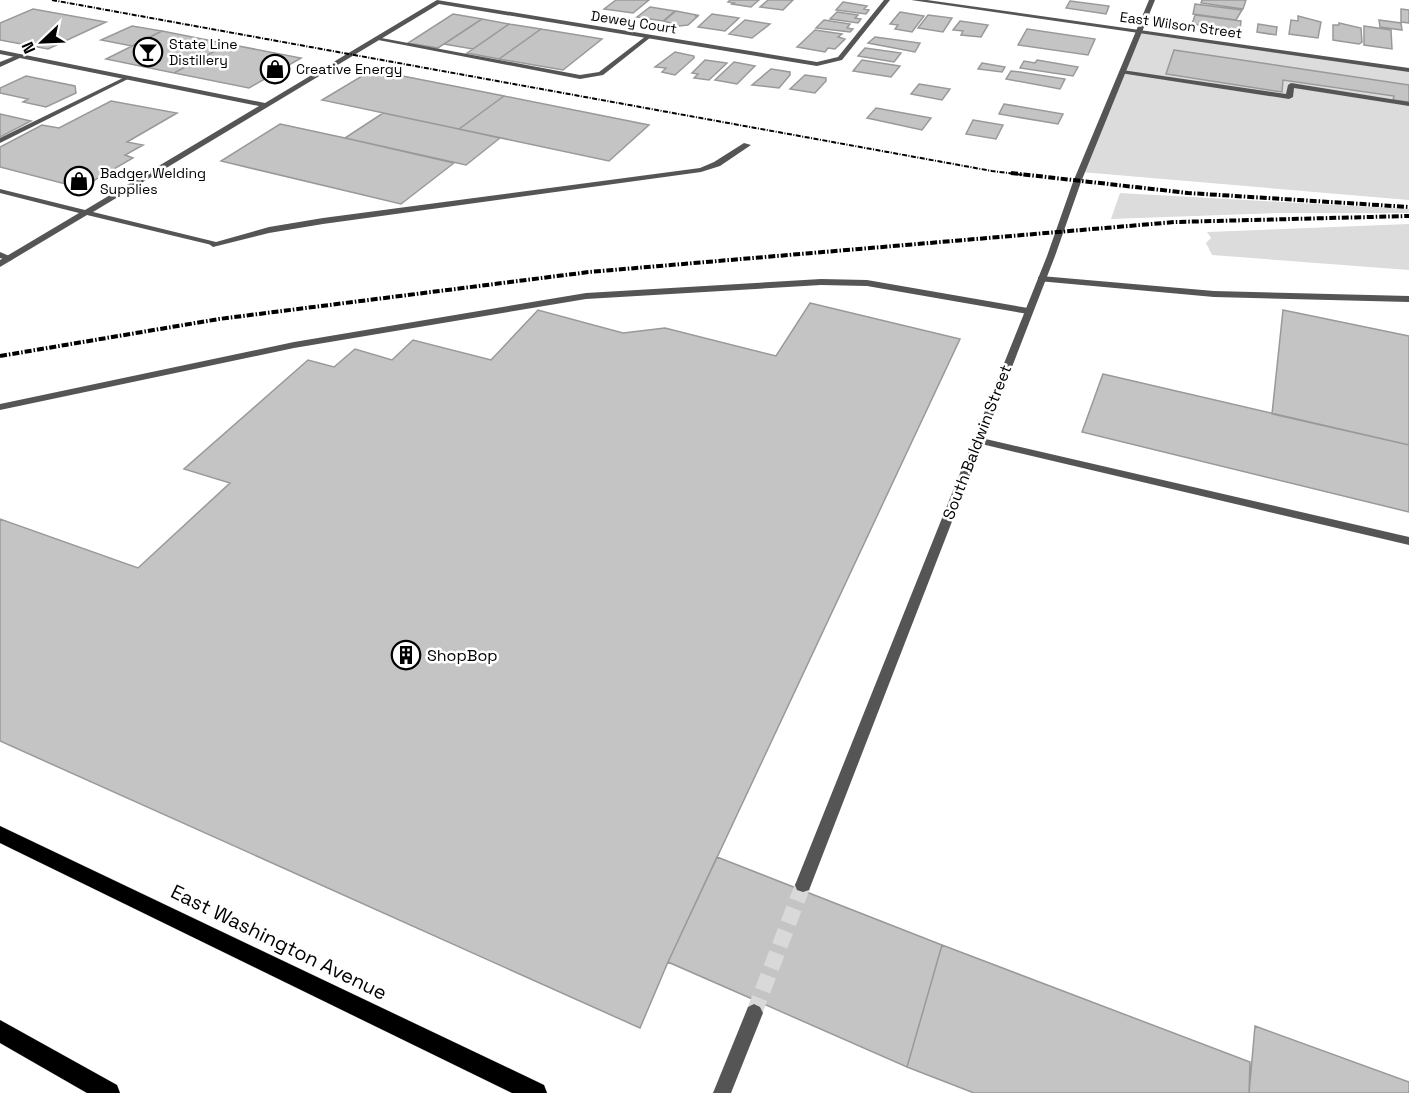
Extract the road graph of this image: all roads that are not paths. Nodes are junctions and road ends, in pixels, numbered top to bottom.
1 (887, 0) edge
2 (914, 0) edge
3 (1152, 0) edge
4 (439, 1) edge
5 (1139, 31) junction
6 (648, 36) junction
7 (376, 39) junction
8 (0, 52) edge
9 (20, 56) junction
10 (0, 65) edge
11 (1409, 70) edge
12 (1122, 72) junction
13 (129, 78) junction
14 (1409, 104) edge
15 (266, 105) junction
16 (0, 141) edge
17 (747, 145) dead end
18 (0, 191) edge
19 (86, 213) junction
20 (0, 255) edge
21 (10, 258) junction
22 (0, 264) edge
23 (1041, 279) junction
24 (1409, 299) edge
25 (1028, 310) junction
26 (0, 407) edge
27 (977, 440) junction
28 (1409, 541) edge
29 (0, 834) edge
30 (803, 885) tunnel mouth
31 (754, 1013) tunnel mouth
32 (0, 1031) edge
33 (109, 1093) edge
34 (536, 1093) edge
35 (722, 1093) edge

1 - 6 street, Dewey Court
2 - 5 street, East Wilson Street
3 - 5 street, South Baldwin Street
4 - 6 street, Dewey Court
4 - 7 street
5 - 11 street, East Wilson Street
5 - 12 street, South Baldwin Street
6 - 7 street
7 - 15 street
8 - 9 street
9 - 10 street
9 - 13 street
12 - 14 street
12 - 23 street, South Baldwin Street
13 - 15 street
13 - 16 street
15 - 19 street
17 - 19 street
18 - 19 street
19 - 21 street
20 - 21 street
21 - 22 street
23 - 24 street
23 - 25 street, South Baldwin Street
25 - 26 street
25 - 27 street, South Baldwin Street
27 - 28 street
27 - 30 street, South Baldwin Street
29 - 34 main road, East Washington Avenue
31 - 35 street
32 - 33 main road

